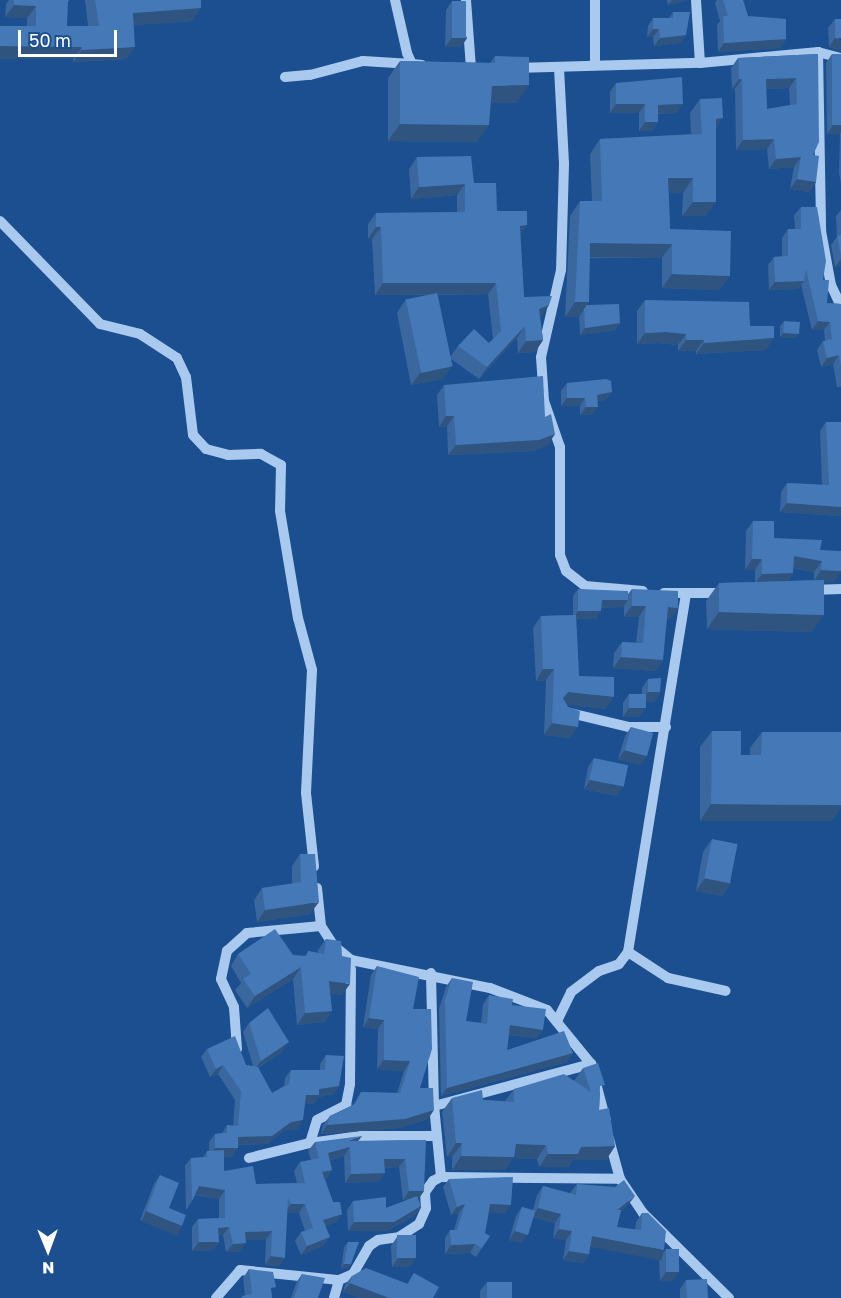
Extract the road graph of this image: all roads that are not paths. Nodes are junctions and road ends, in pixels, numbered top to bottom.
1 (395, 0) edge
2 (466, 0) edge
3 (595, 0) edge
4 (696, 0) edge
5 (818, 52) junction
6 (841, 58) edge
7 (699, 63) junction
8 (412, 64) junction
9 (594, 65) junction
10 (436, 66) edge
11 (455, 68) edge
12 (504, 68) edge
13 (559, 68) junction
14 (285, 77) dead end
15 (0, 221) edge
16 (841, 306) edge
17 (841, 588) edge
18 (793, 590) edge
19 (733, 592) edge
20 (686, 594) junction
21 (562, 711) edge
22 (666, 726) junction
23 (321, 926) junction
24 (628, 952) junction
25 (351, 960) junction
26 (431, 973) junction
27 (726, 992) dead end
28 (558, 1019) junction
29 (243, 1061) edge
30 (591, 1064) junction
31 (434, 1106) junction
32 (436, 1136) junction
33 (310, 1143) junction
34 (249, 1158) dead end
35 (441, 1177) junction
36 (620, 1179) junction
37 (339, 1280) junction
38 (216, 1298) edge
39 (334, 1298) edge
40 (729, 1298) edge

1 - 8 street
2 - 11 street
3 - 9 street
4 - 7 street
5 - 6 street
5 - 7 street
5 - 16 street
7 - 9 street
8 - 10 street
8 - 14 street
9 - 13 street
12 - 13 street
13 - 20 street
15 - 23 street
17 - 18 street
19 - 20 street
20 - 22 street
21 - 22 street
22 - 24 street
23 - 25 street
23 - 29 street
24 - 27 street
24 - 28 street
25 - 26 street
25 - 33 street
26 - 28 street
26 - 31 street
28 - 30 street
30 - 31 street
30 - 36 street
31 - 32 street
32 - 33 street
32 - 35 street
33 - 34 street
35 - 36 street
35 - 37 street
36 - 40 street
37 - 38 street
37 - 39 street

